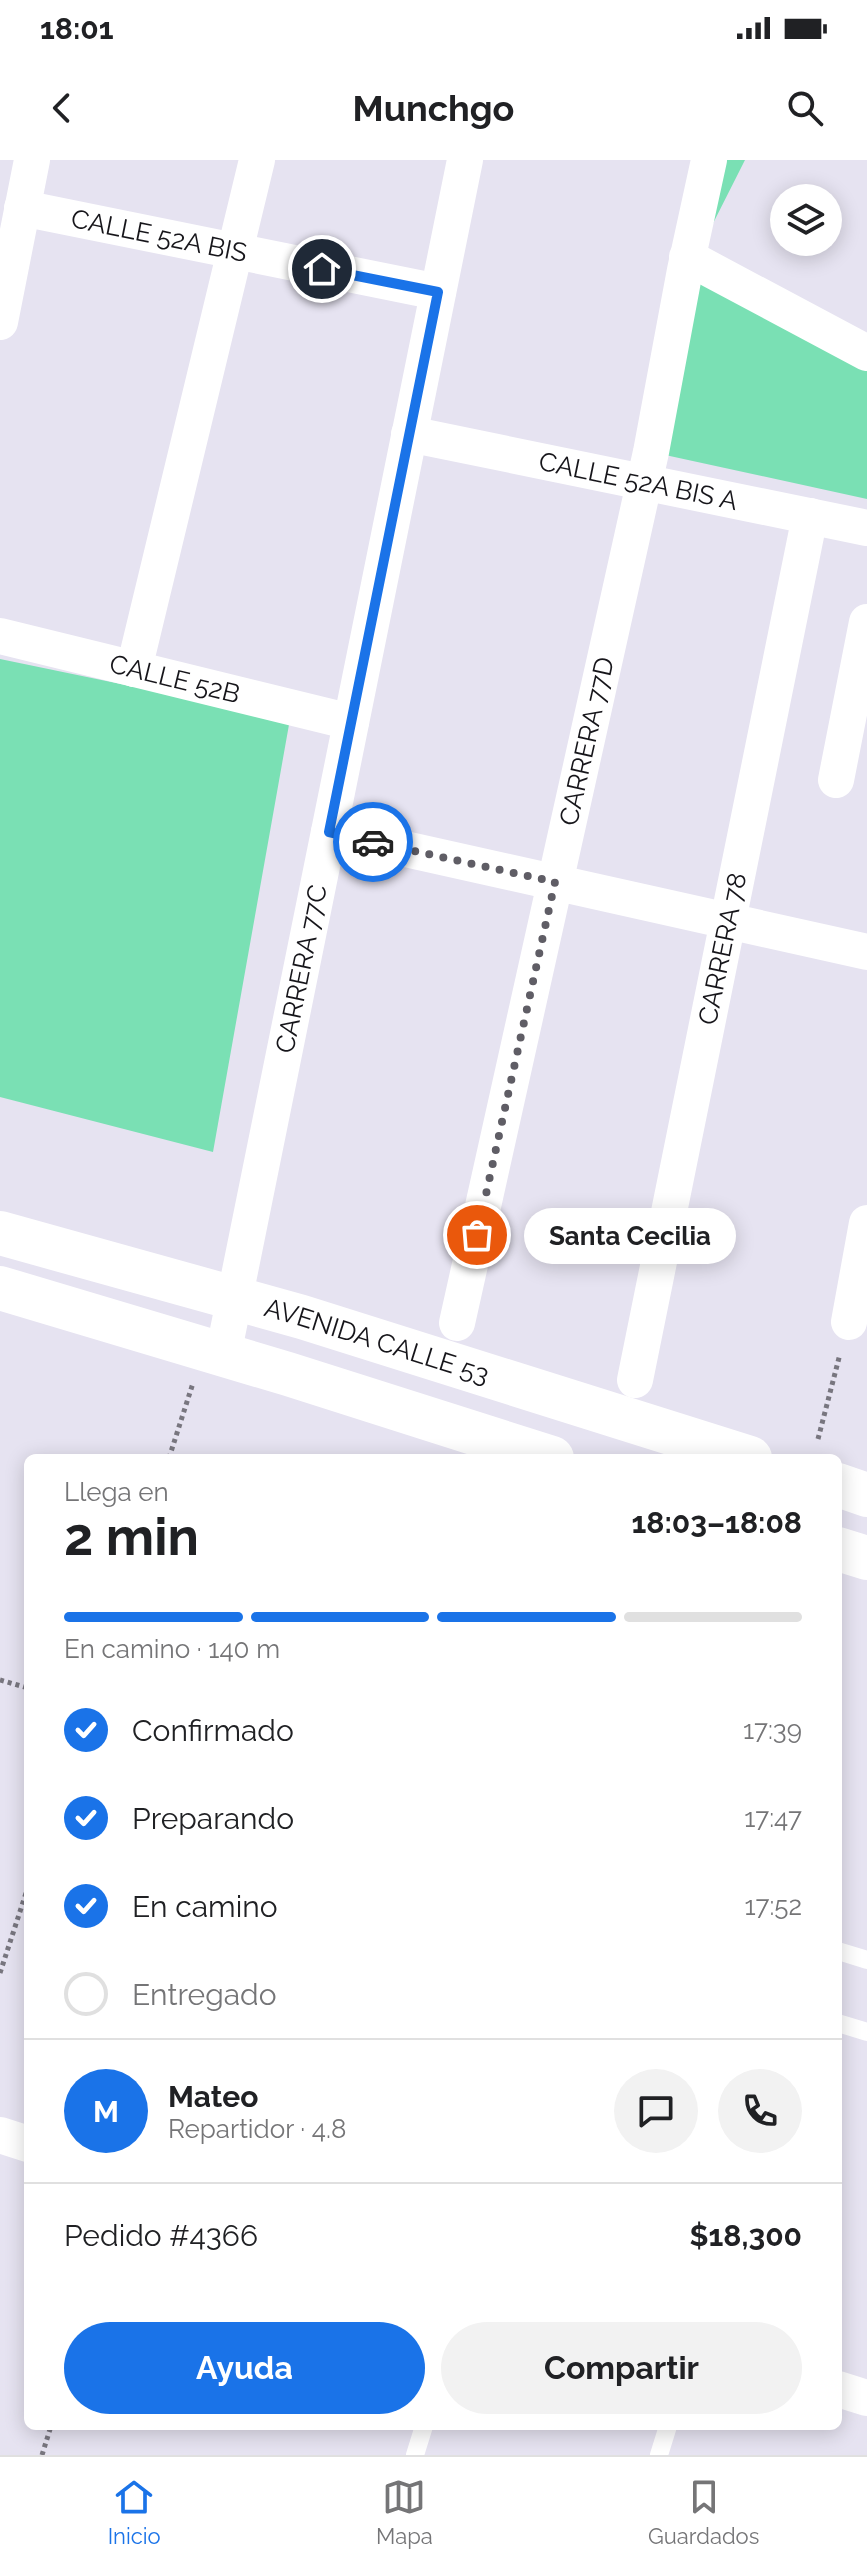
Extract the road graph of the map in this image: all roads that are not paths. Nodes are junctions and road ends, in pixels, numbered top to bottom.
1 (32, 160) edge
2 (257, 160) edge
3 (465, 160) edge
4 (709, 160) edge
5 (22, 208) junction
6 (235, 251) junction
7 (687, 257) junction
8 (438, 292) junction
9 (0, 322) edge
10 (867, 353) edge
11 (409, 434) junction
12 (644, 482) junction
13 (810, 516) junction
14 (867, 528) edge
15 (867, 622) edge
16 (0, 636) edge
17 (134, 669) junction
18 (351, 722) junction
19 (836, 780) dead end
20 (329, 832) junction
21 (555, 882) junction
22 (729, 921) junction
23 (867, 952) edge
24 (867, 1223) edge
25 (0, 1233) edge
26 (0, 1288) edge
27 (235, 1298) junction
28 (849, 1322) road end
29 (457, 1323) dead end
30 (214, 1352) junction
31 (635, 1380) dead end
32 (697, 1450) edge
33 (539, 1454) edge
34 (724, 1454) edge
35 (842, 1486) edge
36 (867, 1495) edge
37 (842, 1550) edge
38 (867, 1558) edge
39 (842, 1952) edge
40 (867, 1960) edge
41 (842, 2024) edge
42 (867, 2032) edge
43 (0, 2135) edge
44 (24, 2143) edge
45 (842, 2390) edge
46 (867, 2398) edge
47 (423, 2430) edge
48 (667, 2430) edge
49 (415, 2455) edge
50 (659, 2455) edge

1 - 5 street
2 - 6 street
3 - 8 street, CARRERA 77C
4 - 7 street, CARRERA 77D
5 - 6 street, CALLE 52A BIS
5 - 9 street
6 - 8 street, CALLE 52A BIS
6 - 17 street
7 - 10 street
7 - 12 street, CARRERA 77D
8 - 11 street, CARRERA 77C
11 - 12 street, CALLE 52A BIS A
11 - 18 street, CARRERA 77C
12 - 13 street, CALLE 52A BIS A
12 - 21 street, CARRERA 77D
13 - 14 street, CALLE 52A BIS A
13 - 22 street, CARRERA 78
15 - 19 street
16 - 17 street, CALLE 52B
17 - 18 street, CALLE 52B
18 - 20 street, CARRERA 77C
20 - 21 street
20 - 27 street, CARRERA 77C
21 - 22 street
21 - 29 street, CARRERA 77D
22 - 23 street
22 - 31 street, CARRERA 78
24 - 28 street
25 - 27 street, AVENIDA CALLE 53
26 - 30 street
27 - 30 street, CARRERA 77C
27 - 32 street, AVENIDA CALLE 53
30 - 33 street
32 - 34 street, AVENIDA CALLE 53
35 - 36 street
37 - 38 street
39 - 40 lane
41 - 42 lane
43 - 44 street
45 - 46 street
47 - 49 lane
48 - 50 lane

